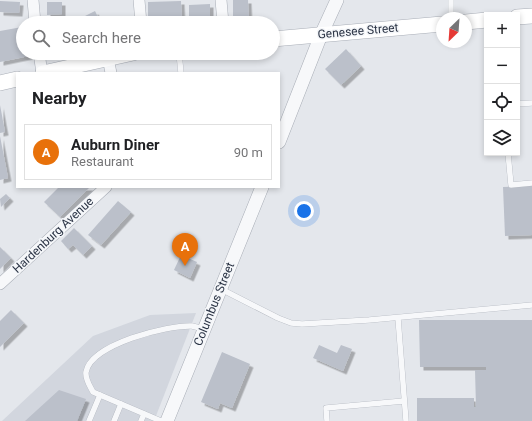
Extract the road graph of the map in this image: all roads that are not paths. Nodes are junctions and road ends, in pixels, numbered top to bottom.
1 (33, 0) edge
2 (139, 0) edge
3 (222, 0) edge
4 (337, 0) edge
5 (451, 0) edge
6 (451, 12) edge
7 (35, 16) edge
8 (140, 16) edge
9 (223, 16) edge
10 (532, 16) edge
11 (520, 18) edge
12 (484, 20) edge
13 (472, 21) edge
14 (436, 25) edge
15 (321, 35) junction
16 (280, 38) edge
17 (40, 60) edge
18 (99, 60) edge
19 (108, 60) edge
20 (180, 60) edge
21 (43, 72) edge
22 (47, 72) edge
23 (111, 72) edge
24 (181, 72) edge
25 (16, 79) edge
26 (0, 83) edge
27 (532, 103) edge
28 (520, 104) edge
29 (280, 138) edge
30 (508, 156) edge
31 (532, 183) edge
32 (105, 188) edge
33 (262, 188) edge
34 (0, 284) edge
35 (220, 289) junction
36 (532, 305) edge
37 (398, 318) junction
38 (204, 330) junction
39 (100, 395) junction
40 (404, 401) junction
41 (121, 404) junction
42 (144, 414) junction
43 (89, 421) edge
44 (114, 421) edge
45 (141, 421) edge
46 (161, 421) edge
47 (167, 421) edge
48 (327, 421) edge
49 (406, 421) edge

1 - 7 street
2 - 8 street
3 - 9 street
4 - 15 street
5 - 6 lane
10 - 11 main road
12 - 13 main road
14 - 15 main road, Genesee Street
15 - 16 main road, Genesee Street
15 - 29 street
17 - 21 street
18 - 22 main road
19 - 23 street
20 - 24 lane
25 - 26 main road
27 - 28 lane
30 - 31 lane
32 - 34 street, Hardenburg Avenue
33 - 35 street, Columbus Street
35 - 37 lane
35 - 38 street, Columbus Street
36 - 37 lane
37 - 40 lane
38 - 39 lane
38 - 47 street, Columbus Street
39 - 41 lane
39 - 43 lane
40 - 48 lane
40 - 49 lane
41 - 42 lane
41 - 44 lane
42 - 45 lane
42 - 46 lane

